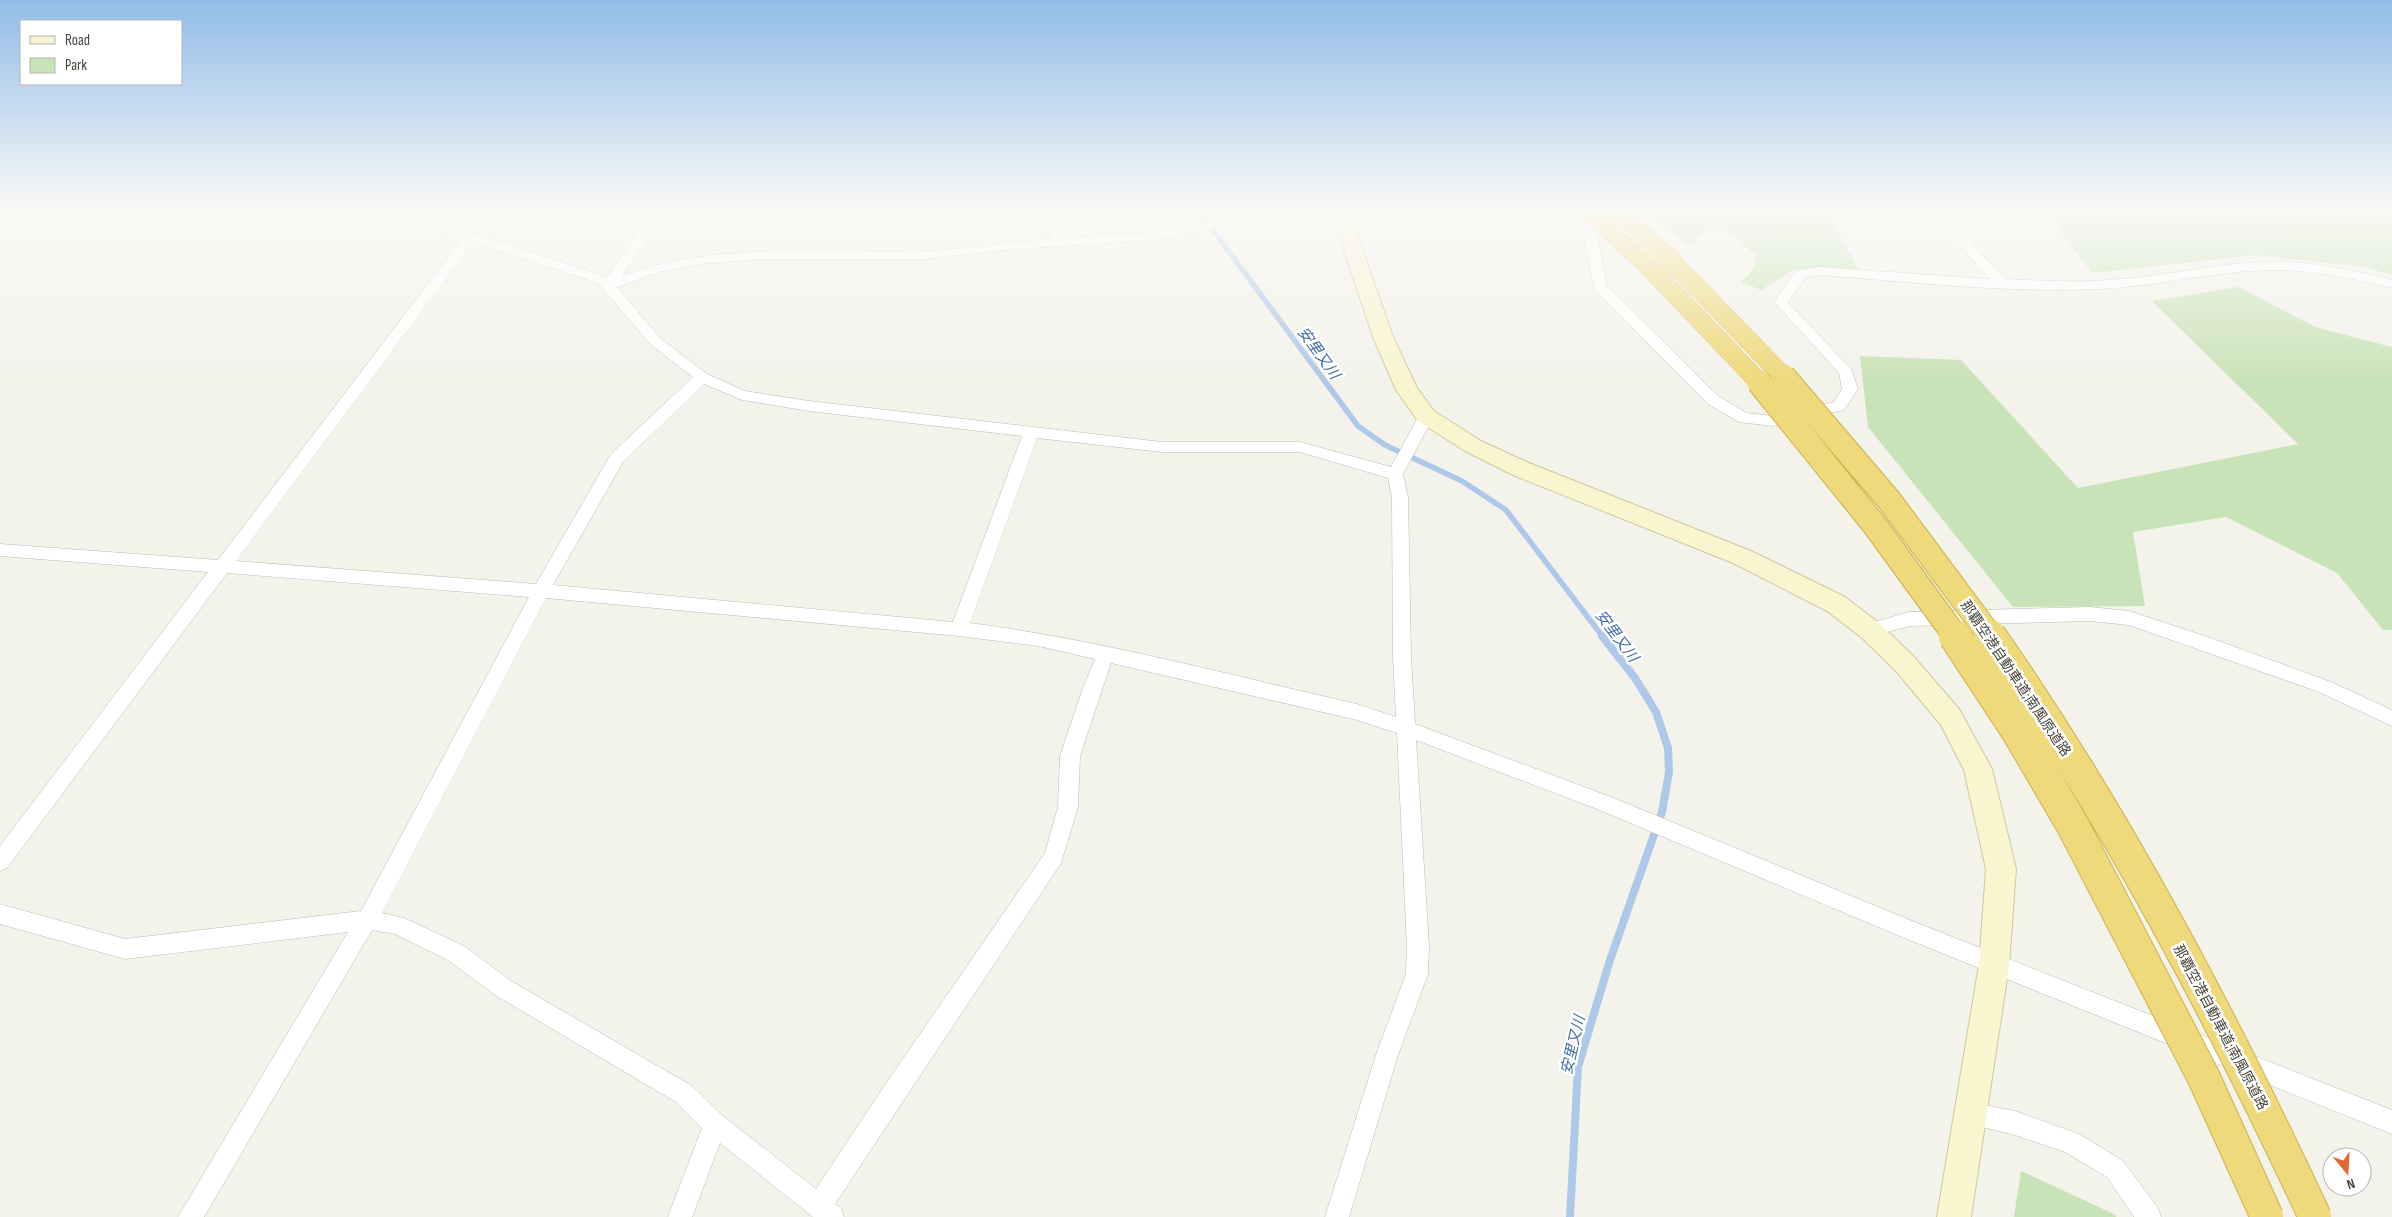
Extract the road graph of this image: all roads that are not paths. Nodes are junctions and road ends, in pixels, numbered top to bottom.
1 (447, 268) edge
2 (566, 268) edge
3 (621, 268) edge
4 (657, 268) edge
5 (1360, 268) edge
6 (1597, 268) edge
7 (1664, 268) edge
8 (1988, 268) edge
9 (2239, 268) edge
10 (2301, 268) edge
11 (2002, 283) junction
12 (2392, 284) edge
13 (608, 286) junction
14 (702, 377) junction
15 (1771, 379) junction
16 (1426, 416) junction
17 (1031, 433) junction
18 (1395, 474) junction
19 (0, 550) edge
20 (222, 568) junction
21 (542, 591) junction
22 (959, 629) junction
23 (1870, 630) junction
24 (1106, 654) junction
25 (2392, 718) edge
26 (1408, 729) junction
27 (0, 862) edge
28 (0, 914) edge
29 (367, 920) junction
30 (1994, 965) junction
31 (1970, 1114) junction
32 (2392, 1122) edge
33 (715, 1124) junction
34 (826, 1211) edge
35 (190, 1217) edge
36 (680, 1217) edge
37 (1337, 1217) edge
38 (1954, 1217) edge
39 (2149, 1217) edge
40 (2267, 1217) edge
41 (2315, 1217) edge

1 - 20 street
2 - 13 street
3 - 13 street
4 - 13 street
5 - 16 street
6 - 11 street
7 - 15 highway, 那覇空港自動車道;南風原道路
8 - 11 street
9 - 11 street
10 - 12 street
13 - 14 street
14 - 17 street
14 - 21 street
15 - 40 highway, 那覇空港自動車道;南風原道路, bridge
15 - 41 highway, 那覇空港自動車道;南風原道路, bridge
16 - 18 street
16 - 23 street
17 - 18 street
17 - 22 street
18 - 26 street
19 - 20 street
20 - 21 street
20 - 27 street
21 - 22 street
21 - 29 street
22 - 24 street
23 - 25 street
23 - 30 street
24 - 26 street
24 - 34 street
26 - 30 street
26 - 37 street
28 - 29 street
29 - 33 street
29 - 35 street
30 - 31 street
30 - 32 street
31 - 38 street
31 - 39 street
33 - 34 street
33 - 36 street

